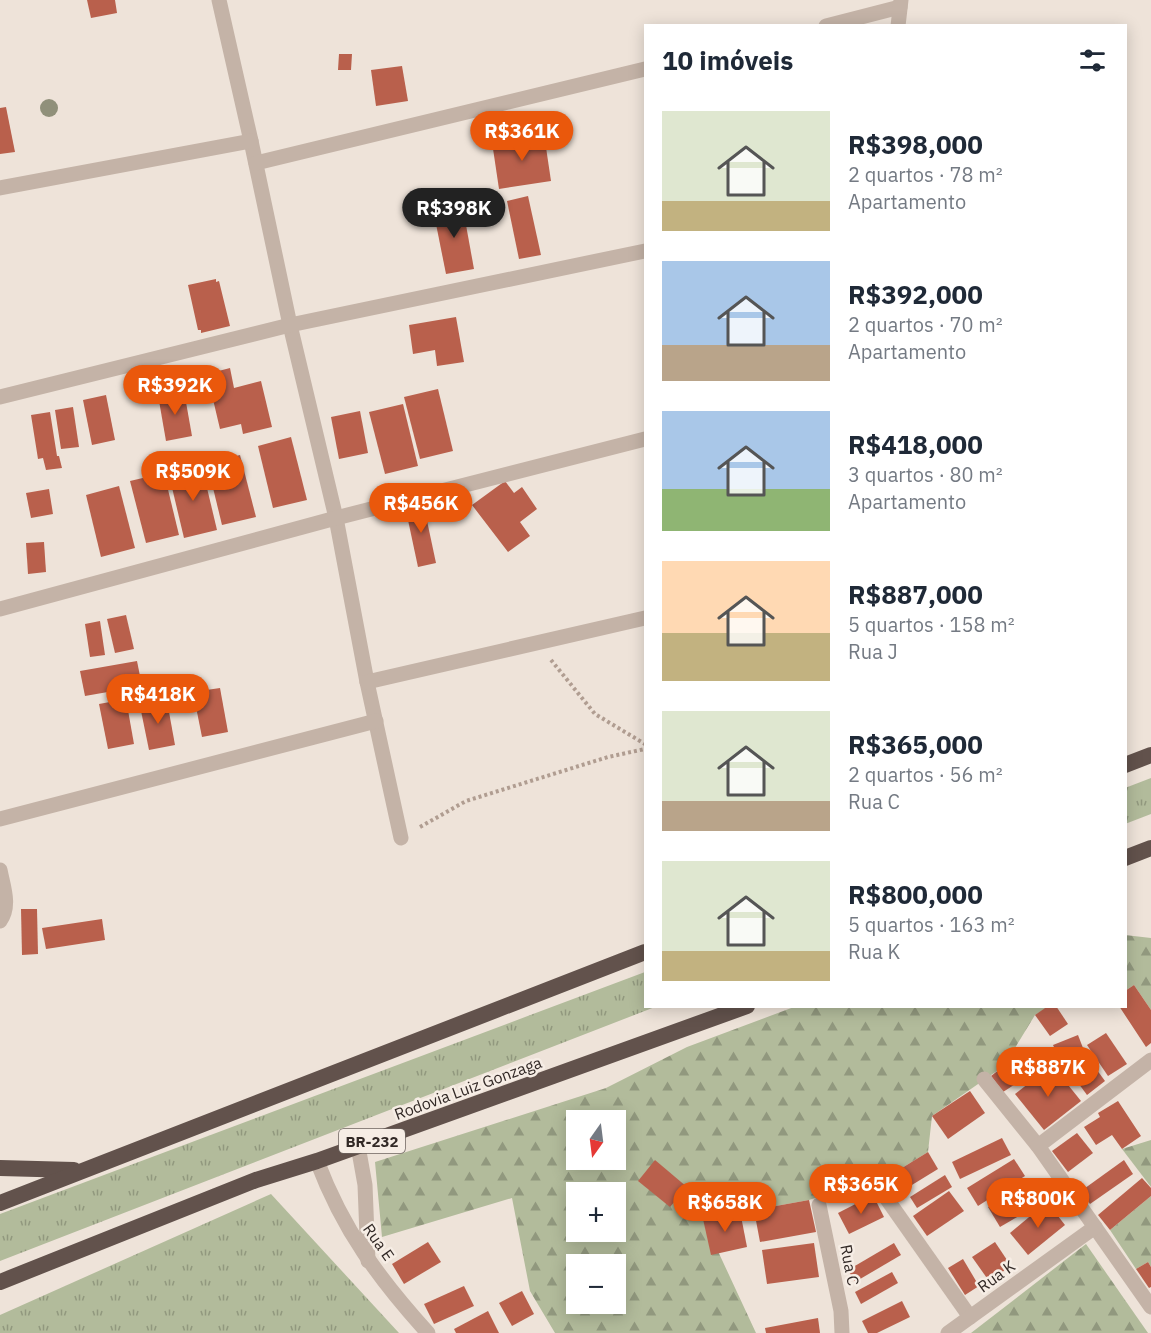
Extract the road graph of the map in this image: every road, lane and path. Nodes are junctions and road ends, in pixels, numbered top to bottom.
1 (219, 0) edge
2 (901, 4) edge
3 (833, 24) edge
4 (898, 24) edge
5 (644, 69) edge
6 (251, 141) junction
7 (256, 163) junction
8 (0, 188) edge
9 (644, 251) edge
10 (290, 325) junction
11 (0, 396) edge
12 (644, 439) edge
13 (336, 518) junction
14 (0, 609) edge
15 (644, 618) edge
16 (539, 643) junction
17 (367, 682) junction
18 (376, 722) junction
19 (644, 743) edge
20 (644, 749) edge
21 (1151, 755) edge
22 (1127, 764) edge
23 (0, 819) edge
24 (401, 838) joint
25 (1151, 848) edge
26 (1127, 857) edge
27 (0, 870) edge
28 (0, 921) edge
29 (644, 952) edge
30 (741, 1008) edge
31 (1151, 1060) edge
32 (984, 1079) dead end
33 (358, 1146) junction
34 (1038, 1146) junction
35 (317, 1161) junction
36 (0, 1168) edge
37 (81, 1170) junction
38 (877, 1185) dead end
39 (0, 1203) edge
40 (819, 1205) dead end
41 (1095, 1227) junction
42 (368, 1261) junction
43 (0, 1282) edge
44 (1151, 1307) edge
45 (970, 1317) junction
46 (428, 1333) edge
47 (842, 1333) edge
48 (948, 1333) edge

1 - 6 street
2 - 3 street
2 - 4 street
5 - 7 street
6 - 7 street
6 - 8 street
7 - 10 street
9 - 10 street
10 - 11 street
10 - 13 street
12 - 13 street
13 - 14 street
13 - 17 street
15 - 16 street
16 - 17 street
16 - 19 path
17 - 18 street
18 - 23 street
18 - 24 street
20 - 24 path
21 - 22 highway
25 - 26 highway
27 - 28 street
29 - 37 highway
30 - 33 highway, Rodovia Luiz Gonzaga / BR-232
31 - 34 street
32 - 34 street
33 - 35 highway, Rodovia Luiz Gonzaga / BR-232
33 - 42 street
34 - 41 street
35 - 42 street, Rua E
35 - 43 highway, Rodovia Luiz Gonzaga / BR-232
36 - 37 highway
37 - 39 highway
38 - 45 street
40 - 47 street, Rua C
41 - 44 street
41 - 45 street, Rua K
42 - 46 street, Rua E
45 - 48 street, Rua K

